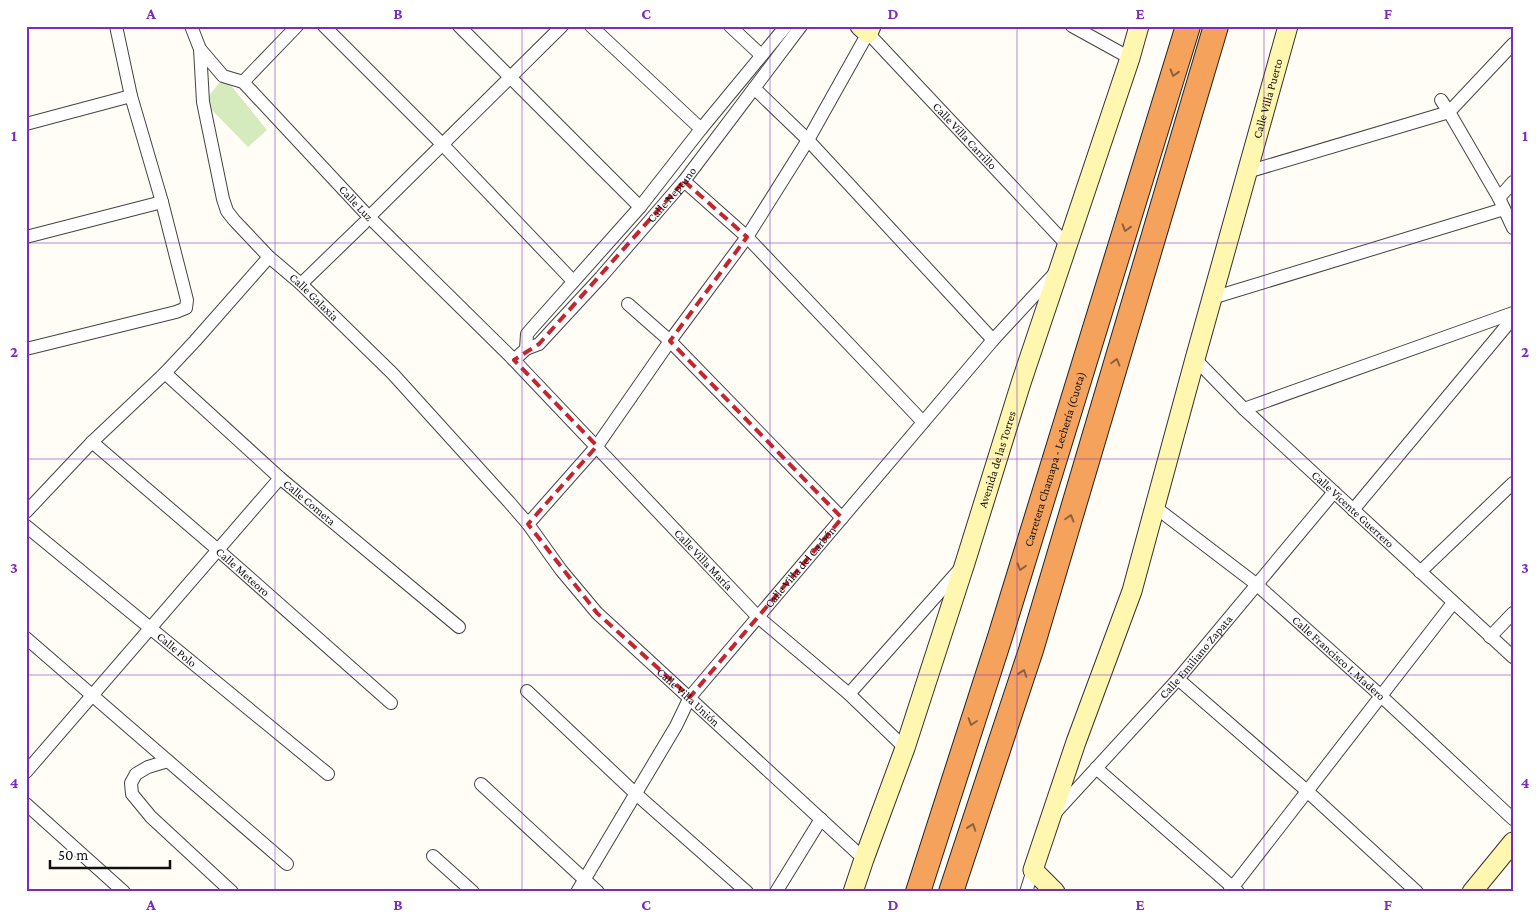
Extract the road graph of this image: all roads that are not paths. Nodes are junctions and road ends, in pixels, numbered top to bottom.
1 (116, 26) edge
2 (191, 26) edge
3 (297, 26) edge
4 (459, 26) edge
5 (562, 26) edge
6 (591, 26) edge
7 (730, 26) edge
8 (786, 26) edge
9 (801, 26) edge
10 (1072, 26) edge
11 (1139, 26) edge
12 (1188, 26) edge
13 (1216, 26) edge
14 (1288, 26) edge
15 (332, 29) edge
16 (866, 29) edge
17 (1513, 44) edge
18 (200, 49) junction
19 (761, 55) junction
20 (1130, 58) junction
21 (509, 78) junction
22 (243, 82) junction
23 (754, 88) junction
24 (131, 96) junction
25 (1441, 100) dead end
26 (1450, 112) junction
27 (26, 124) edge
28 (701, 129) junction
29 (808, 140) junction
30 (442, 144) junction
31 (1247, 172) junction
32 (684, 181) junction
33 (1513, 182) edge
34 (162, 202) junction
35 (1501, 204) junction
36 (640, 208) junction
37 (367, 220) junction
38 (1513, 228) edge
39 (26, 237) edge
40 (747, 237) junction
41 (1068, 246) junction
42 (270, 257) junction
43 (1060, 268) junction
44 (573, 282) junction
45 (301, 284) junction
46 (1212, 298) junction
47 (628, 304) dead end
48 (1513, 313) edge
49 (1513, 318) edge
50 (993, 340) junction
51 (670, 341) junction
52 (26, 349) edge
53 (526, 349) junction
54 (1195, 359) junction
55 (514, 360) junction
56 (165, 373) junction
57 (1244, 409) junction
58 (923, 422) junction
59 (92, 442) junction
60 (597, 446) junction
61 (280, 478) junction
62 (1513, 483) edge
63 (1334, 492) junction
64 (1155, 507) junction
65 (1353, 510) junction
66 (26, 512) edge
67 (842, 518) junction
68 (528, 524) junction
69 (26, 526) edge
70 (218, 550) junction
71 (965, 563) junction
72 (1420, 572) junction
73 (1256, 584) junction
74 (1453, 603) junction
75 (1513, 613) edge
76 (758, 617) junction
77 (151, 627) junction
78 (459, 627) dead end
79 (1490, 637) junction
80 (26, 638) edge
81 (1513, 657) edge
82 (1178, 679) junction
83 (527, 691) dead end
84 (849, 694) junction
85 (1380, 694) junction
86 (92, 695) junction
87 (690, 697) junction
88 (391, 703) dead end
89 (905, 748) junction
90 (168, 761) junction
91 (1096, 768) junction
92 (26, 772) edge
93 (328, 774) dead end
94 (481, 784) dead end
95 (1307, 791) junction
96 (636, 794) junction
97 (26, 804) edge
98 (1050, 817) junction
99 (821, 819) junction
100 (1513, 819) edge
101 (1513, 842) edge
102 (433, 856) dead end
103 (864, 858) junction
104 (287, 864) dead end
105 (1032, 870) junction
106 (584, 879) junction
107 (1233, 890) edge
108 (124, 892) edge
109 (232, 892) edge
110 (473, 892) edge
111 (577, 892) edge
112 (598, 892) edge
113 (747, 892) edge
114 (776, 892) edge
115 (853, 892) edge
116 (918, 892) edge
117 (951, 892) edge
118 (1026, 892) edge
119 (1055, 892) edge
120 (1418, 892) edge
121 (1472, 892) edge

1 - 24 street
2 - 18 street, Calle Galaxia
3 - 22 street
4 - 21 street
5 - 21 street
6 - 28 street
7 - 19 street
8 - 19 street, Calle Neptuno
9 - 23 street, Calle Neptuno
10 - 20 street
11 - 20 street, Avenida de las Torres
12 -> 116 highway, Carretera Chamapa - Lechería (Cuota)
117 -> 13 highway
14 - 31 street, Calle Villa Puerto
15 - 30 street
16 - 29 street
16 - 41 street, Calle Villa Carrillo
17 - 26 street
18 - 22 street, Calle Luz
18 - 42 street, Calle Galaxia
19 - 28 street, Calle Neptuno
20 - 41 street, Avenida de las Torres
21 - 30 street
21 - 36 street
22 - 37 street, Calle Luz
23 - 29 street
23 - 32 street, Calle Neptuno
24 - 27 street
24 - 34 street
25 - 26 street
26 - 31 street
26 - 35 street
28 - 36 street, Calle Neptuno
29 - 40 street
29 - 50 street
30 - 37 street
30 - 44 street
31 - 46 street, Calle Villa Puerto
32 - 40 street
32 - 53 street, Calle Neptuno
33 - 35 street
34 - 39 street
34 - 52 street
35 - 38 street
35 - 46 street
36 - 44 street, Calle Neptuno
37 - 45 street
37 - 55 street, Calle Luz
40 - 51 street
40 - 58 street
41 - 43 street, Avenida de las Torres
42 - 45 street, Calle Galaxia
42 - 56 street
43 - 50 street, Calle Villa del Carbón
43 - 71 street, Avenida de las Torres
44 - 53 street, Calle Neptuno
45 - 68 street, Calle Galaxia
46 - 54 street, Calle Villa Puerto
47 - 51 street
48 - 57 street
49 - 65 street
50 - 58 street, Calle Villa del Carbón
51 - 60 street
51 - 67 street
53 - 55 street, Calle Neptuno
54 - 57 street, Calle Vicente Guerrero
54 - 64 street, Calle Villa Puerto
55 - 60 street, Calle Villa María
56 - 59 street
56 - 61 street, Calle Cometa
57 - 63 street, Calle Vicente Guerrero
58 - 67 street, Calle Villa del Carbón
59 - 66 street
59 - 70 street, Calle Meteoro
60 - 68 street
60 - 76 street, Calle Villa María
61 - 70 street
61 - 78 street, Calle Cometa
62 - 72 street
63 - 65 street, Calle Vicente Guerrero
63 - 73 street, Calle Emiliano Zapata
64 - 73 street, Calle Francisco I. Madero
64 - 98 street
65 - 72 street, Calle Vicente Guerrero
67 - 76 street, Calle Villa del Carbón
68 - 87 street, Calle Villa Unión
69 - 77 street, Calle Polo
70 - 77 street
70 - 88 street, Calle Meteoro
71 - 84 street
71 - 89 street, Avenida de las Torres
72 - 74 street, Calle Vicente Guerrero
73 - 82 street, Calle Emiliano Zapata
73 - 85 street, Calle Francisco I. Madero
74 - 79 street, Calle Vicente Guerrero
74 - 85 street
75 - 79 street
76 - 84 street, Calle Villa María
76 - 87 street, Calle Villa del Carbón
77 - 86 street
77 - 93 street, Calle Polo
79 - 81 street, Calle Vicente Guerrero
80 - 86 street
82 - 91 street, Calle Emiliano Zapata
82 - 95 street
83 - 96 street
84 - 89 street, Calle Villa María
85 - 95 street
85 - 100 street, Calle Francisco I. Madero
86 - 90 street
86 - 92 street
87 - 96 street, Calle Villa del Carbón
87 - 99 street, Calle Villa Unión
89 - 103 street, Avenida de las Torres
90 - 104 street
90 - 109 street
91 - 98 street, Calle Emiliano Zapata
91 - 107 street
94 - 106 street
95 - 107 street
95 - 120 street
96 - 106 street, Calle Villa del Carbón
96 - 113 street
97 - 108 street
98 - 105 street
99 - 103 street, Calle Villa Unión
99 - 114 street
101 - 121 street
102 - 110 street
103 - 115 street, Avenida de las Torres
105 - 118 street
105 - 119 street
106 - 111 street, Calle Villa del Carbón
106 - 112 street

